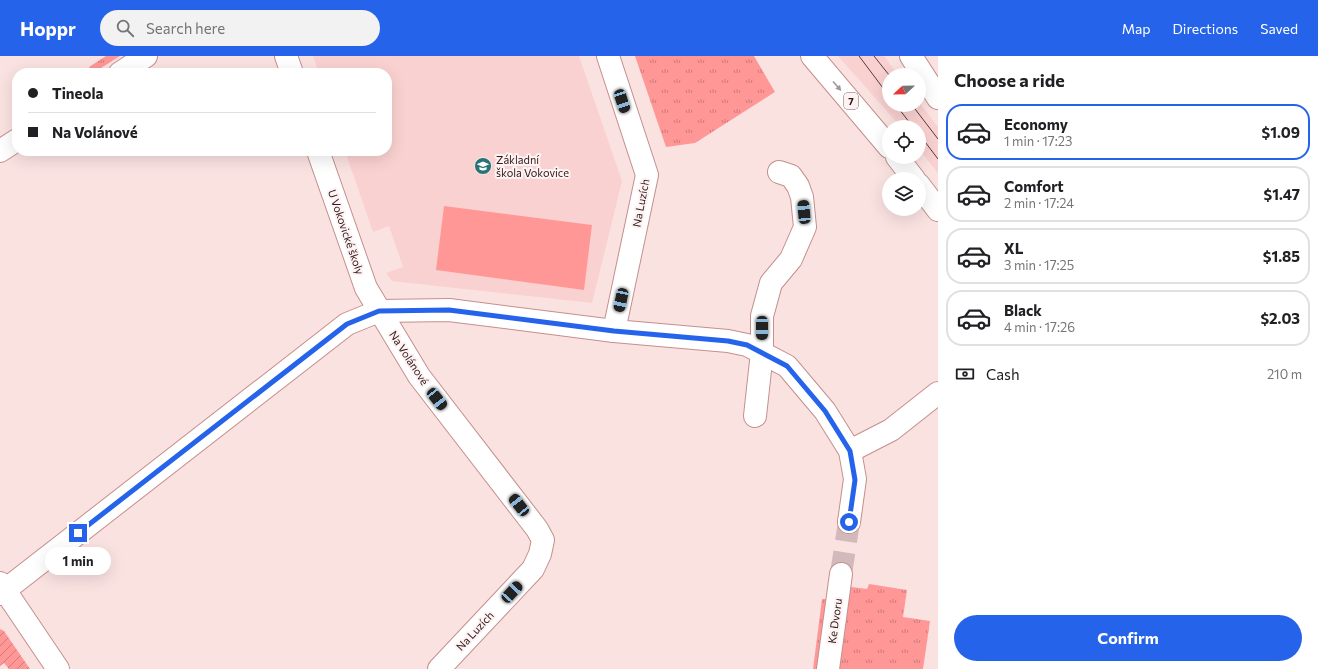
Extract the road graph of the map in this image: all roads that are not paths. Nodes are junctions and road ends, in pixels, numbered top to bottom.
1 (146, 56) edge
2 (286, 56) edge
3 (608, 56) edge
4 (812, 56) edge
5 (910, 56) edge
6 (128, 68) edge
7 (290, 68) edge
8 (938, 98) edge
9 (882, 139) edge
10 (12, 143) edge
11 (0, 151) edge
12 (320, 156) edge
13 (902, 164) edge
14 (779, 172) dead end
15 (909, 172) edge
16 (926, 194) edge
17 (938, 210) edge
18 (379, 311) junction
19 (614, 331) junction
20 (762, 352) junction
21 (938, 393) edge
22 (755, 416) dead end
23 (850, 451) junction
24 (849, 522) tunnel mouth
25 (540, 554) joint
26 (842, 574) tunnel mouth
27 (2, 589) edge
28 (58, 669) edge
29 (439, 669) edge
30 (828, 669) edge

1 - 6 street
2 - 7 street
3 - 19 street, Na Luzích
4 -> 9 street, 7
5 - 8 street
10 - 11 street
12 - 18 street, U Vokovické školy
13 - 15 street
14 - 20 street
16 - 17 street
18 - 19 street
18 - 25 street, Na Volánové
18 - 27 street
19 - 20 street
20 - 22 street
20 - 23 street
21 - 23 street
23 - 24 street
25 - 29 street, Na Luzích
26 - 30 street, Ke Dvoru
27 - 28 street

